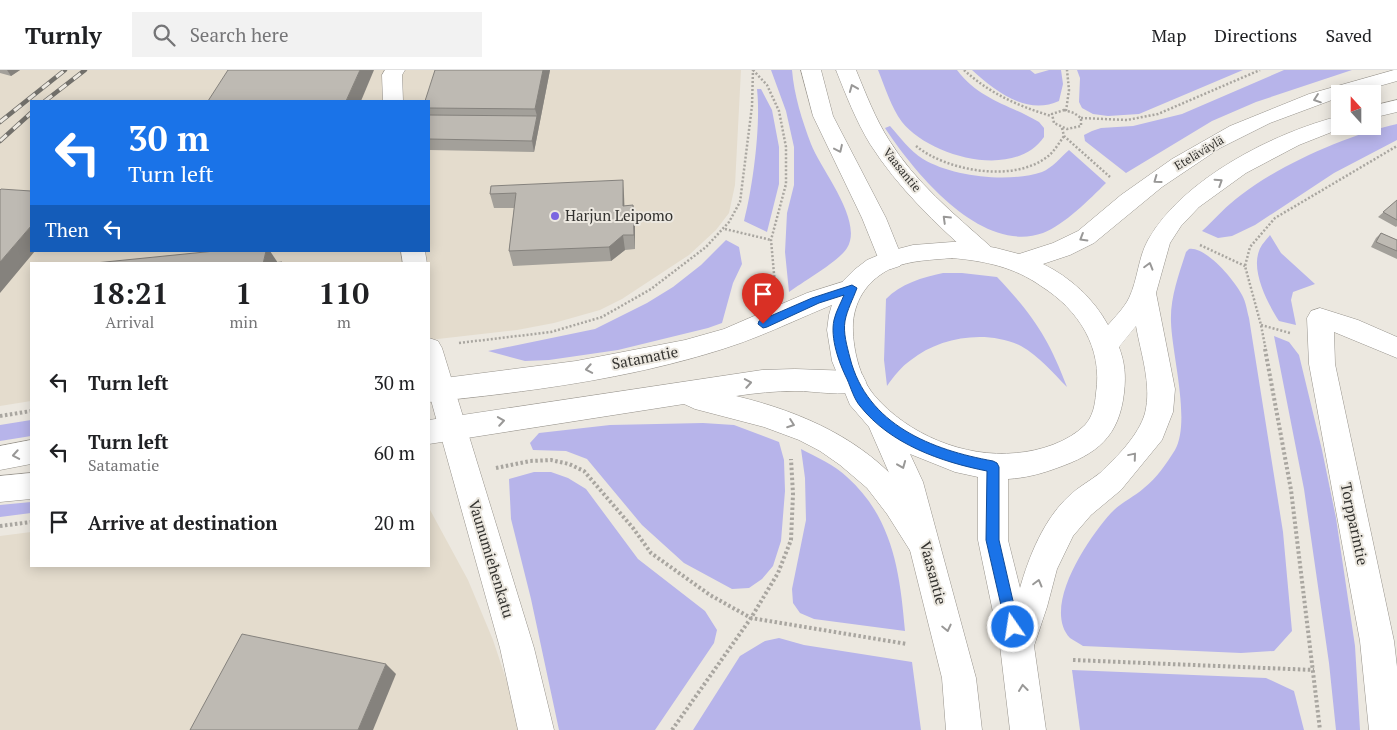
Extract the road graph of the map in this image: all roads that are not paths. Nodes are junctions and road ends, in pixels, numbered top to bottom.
1 (395, 70) edge
2 (811, 70) edge
3 (846, 70) edge
4 (1397, 75) edge
5 (392, 100) edge
6 (1397, 106) edge
7 (1381, 110) edge
8 (1331, 125) edge
9 (982, 252) junction
10 (891, 260) junction
11 (1018, 263) junction
12 (852, 288) junction
13 (1143, 293) junction
14 (1106, 344) junction
15 (1397, 348) edge
16 (430, 355) edge
17 (852, 382) junction
18 (435, 390) edge
19 (676, 394) junction
20 (881, 421) junction
21 (441, 430) edge
22 (30, 452) edge
23 (0, 458) edge
24 (993, 467) junction
25 (30, 486) edge
26 (0, 489) edge
27 (926, 547) junction
28 (1017, 646) junction
29 (536, 730) edge
30 (964, 730) edge
31 (1028, 730) edge
32 (1387, 730) edge

1 - 5 main road
2 -> 10 main road
9 -> 3 main road, Vaasantie
4 -> 11 main road, Eteläväylä
6 - 7 main road
13 -> 8 main road
9 - 10 main road
9 - 11 main road
10 - 12 main road
11 - 14 main road
12 - 17 main road
12 -> 18 main road, Satamatie
13 - 14 main road
28 -> 13 main road
14 - 24 main road
15 - 32 main road, Torpparintie
16 - 18 main road, Vaunumiehenkatu
19 -> 17 main road
17 - 20 main road
18 - 21 main road, Vaunumiehenkatu
21 -> 19 main road
19 -> 27 main road
20 - 24 main road
20 -> 27 main road, Vaasantie
21 - 29 main road, Vaunumiehenkatu
22 -> 23 main road
24 - 28 main road
25 - 26 main road
27 -> 30 main road, Vaasantie
31 -> 28 main road

